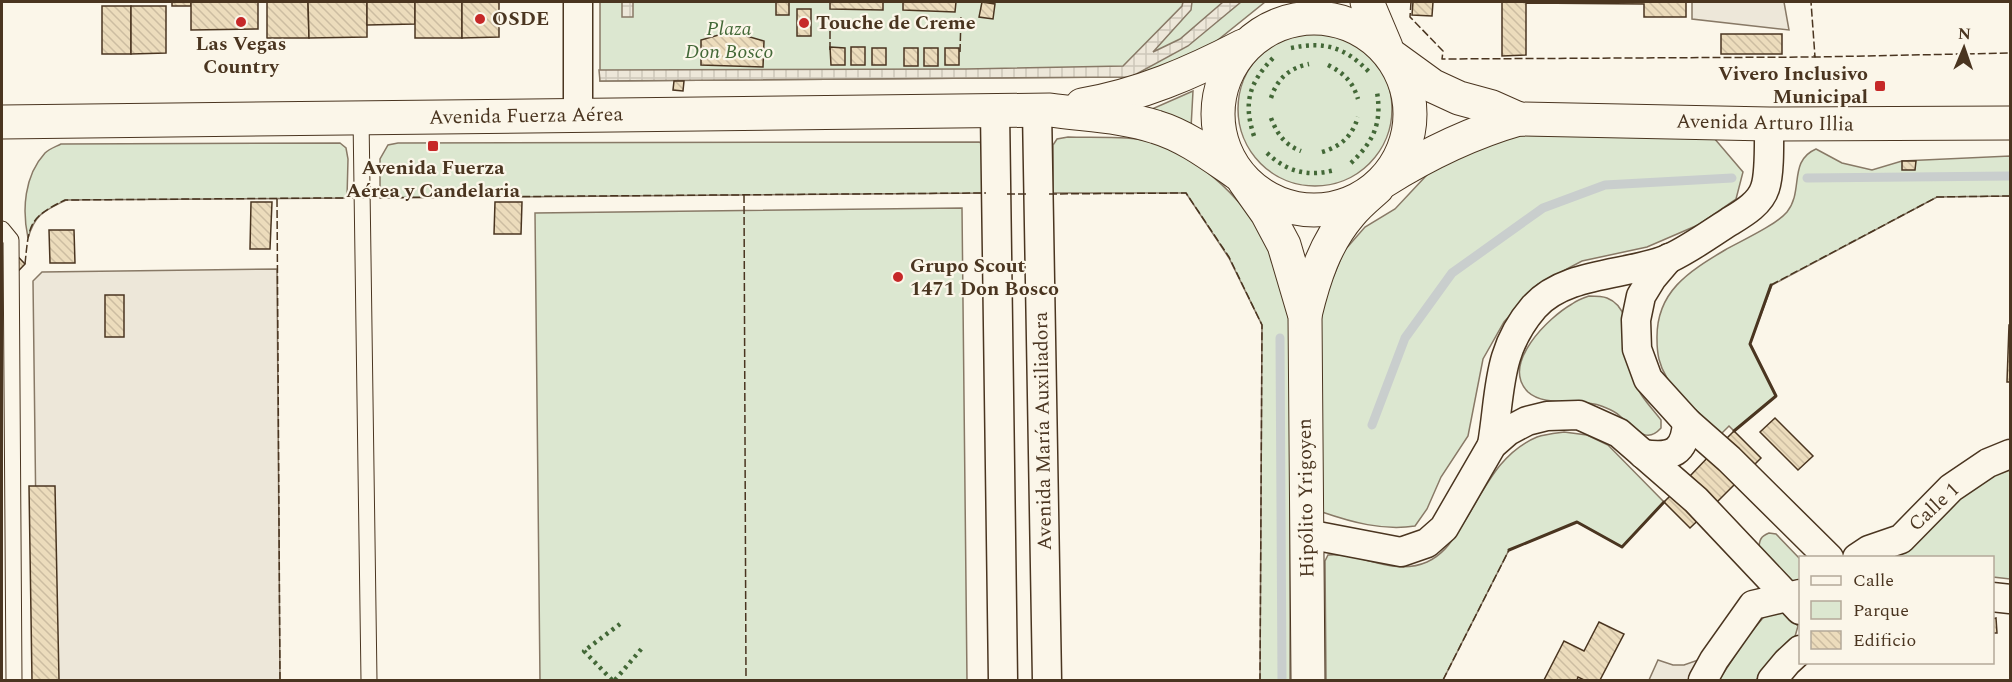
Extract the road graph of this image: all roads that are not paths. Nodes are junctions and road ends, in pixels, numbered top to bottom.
1 (578, 2) edge
2 (1282, 2) edge
3 (1367, 2) edge
4 (1251, 40) junction
5 (1390, 53) junction
6 (1043, 110) junction
7 (995, 111) junction
8 (578, 115) junction
9 (361, 117) junction
10 (1519, 119) junction
11 (2, 122) edge
12 (2010, 123) edge
13 (1769, 124) junction
14 (1241, 177) junction
15 (1381, 184) junction
16 (2, 229) edge
17 (1669, 258) junction
18 (1586, 279) junction
19 (1305, 316) junction
20 (1636, 320) junction
21 (7, 337) edge
22 (1502, 367) junction
23 (1547, 416) junction
24 (1687, 422) junction
25 (1492, 445) junction
26 (1643, 454) junction
27 (2010, 454) edge
28 (1307, 534) junction
29 (1827, 556) edge
30 (1860, 556) edge
31 (1994, 597) edge
32 (2010, 598) edge
33 (1796, 600) edge
34 (1799, 651) edge
35 (14, 681) edge
36 (369, 681) edge
37 (1003, 681) edge
38 (1047, 681) edge
39 (1308, 681) edge
40 (1703, 681) edge
41 (1772, 681) edge

1 - 8 street
2 - 4 main road
3 - 5 main road
4 - 5 main road
4 - 6 main road, Avenida Fuerza Aérea
4 - 14 main road
5 - 10 main road, Avenida Arturo Illia
5 - 15 main road
6 - 7 main road, Avenida Fuerza Aérea
6 - 14 main road, Avenida Fuerza Aérea
6 - 38 street, Avenida María Auxiliadora
7 - 8 main road, Avenida Fuerza Aérea
7 - 37 street
8 - 9 main road, Avenida Fuerza Aérea
9 - 11 main road, Avenida Fuerza Aérea
9 - 36 lane
10 - 13 main road, Avenida Arturo Illia
10 - 15 main road, Avenida Arturo Illia
12 - 13 main road, Avenida Arturo Illia
13 - 17 street
14 - 15 main road
14 - 19 main road, Hipólito Yrigoyen
15 - 19 main road, Hipólito Yrigoyen
16 - 21 lane
17 - 18 street
17 - 20 street
18 - 20 street
18 - 22 street
19 - 28 main road, Hipólito Yrigoyen
20 - 24 street
21 - 35 lane
22 - 23 street
22 - 25 street
23 - 25 street
23 - 26 street
24 - 26 street
24 - 29 street
25 - 28 street
26 - 33 street
27 - 30 street, Calle 1
28 - 39 main road, Hipólito Yrigoyen
31 - 32 street
33 - 40 street
34 - 41 street

